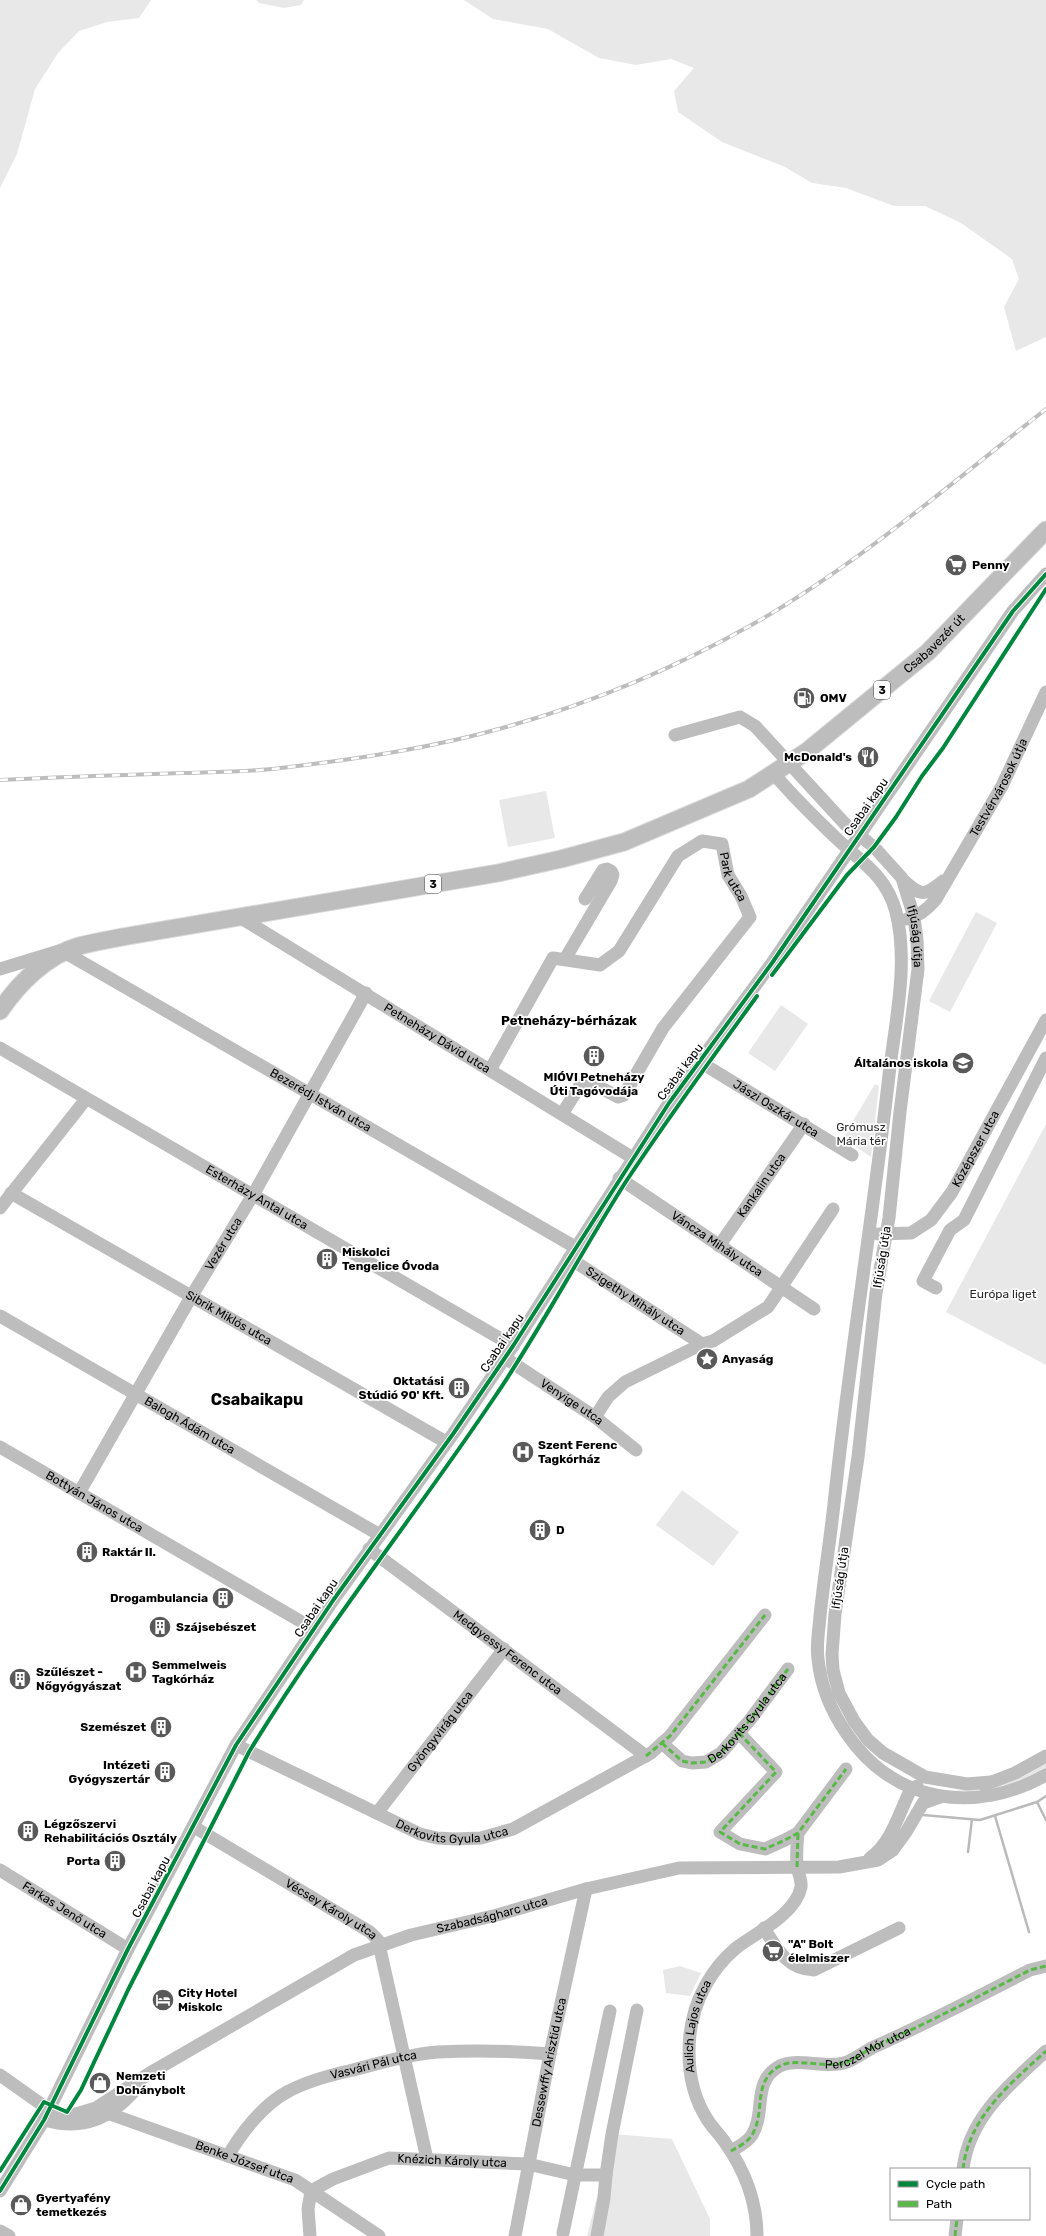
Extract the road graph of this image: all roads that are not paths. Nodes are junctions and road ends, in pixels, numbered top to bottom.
1 (1045, 533) edge
2 (1045, 572) edge
3 (1046, 692) edge
4 (675, 735) dead end
5 (789, 764) junction
6 (773, 773) junction
7 (859, 834) junction
8 (849, 849) junction
9 (946, 879) junction
10 (903, 880) junction
11 (585, 898) dead end
12 (914, 917) junction
13 (241, 918) junction
14 (898, 921) junction
15 (72, 950) junction
16 (565, 959) junction
17 (4, 968) edge
18 (35, 971) junction
19 (366, 993) junction
20 (0, 1011) edge
21 (1046, 1020) edge
22 (0, 1048) edge
23 (1046, 1058) edge
24 (700, 1062) junction
25 (1018, 1069) junction
26 (490, 1070) junction
27 (1032, 1085) junction
28 (311, 1093) junction
29 (86, 1099) junction
30 (562, 1114) junction
31 (804, 1124) junction
32 (977, 1146) junction
33 (852, 1155) dead end
34 (633, 1158) junction
35 (995, 1158) junction
36 (620, 1178) junction
37 (11, 1193) junction
38 (253, 1195) junction
39 (873, 1206) junction
40 (0, 1208) edge
41 (833, 1209) dead end
42 (889, 1218) junction
43 (911, 1233) junction
44 (871, 1234) junction
45 (885, 1235) junction
46 (719, 1246) junction
47 (572, 1253) junction
48 (880, 1270) junction
49 (781, 1287) junction
50 (860, 1288) junction
51 (936, 1288) dead end
52 (191, 1297) junction
53 (814, 1308) dead end
54 (0, 1316) edge
55 (702, 1344) junction
56 (513, 1346) junction
57 (505, 1358) junction
58 (136, 1395) junction
59 (595, 1417) junction
60 (446, 1442) junction
61 (0, 1447) edge
62 (636, 1450) dead end
63 (79, 1493) junction
64 (380, 1535) junction
65 (369, 1549) junction
66 (765, 1615) dead end
67 (314, 1628) junction
68 (504, 1649) junction
69 (788, 1669) dead end
70 (739, 1733) junction
71 (662, 1743) junction
72 (236, 1745) junction
73 (646, 1756) junction
74 (1046, 1756) edge
75 (846, 1769) dead end
76 (909, 1769) junction
77 (1046, 1775) edge
78 (991, 1782) junction
79 (915, 1789) junction
80 (943, 1796) junction
81 (377, 1813) junction
82 (194, 1827) junction
83 (798, 1833) junction
84 (900, 1840) junction
85 (865, 1862) junction
86 (797, 1867) junction
87 (0, 1870) edge
88 (586, 1889) junction
89 (764, 1928) junction
90 (899, 1928) dead end
91 (379, 1945) junction
92 (128, 1950) junction
93 (1046, 1966) edge
94 (637, 2010) dead end
95 (610, 2012) dead end
96 (1046, 2051) edge
97 (550, 2054) junction
98 (404, 2058) junction
99 (0, 2075) edge
100 (106, 2109) junction
101 (46, 2115) junction
102 (731, 2151) junction
103 (228, 2156) junction
104 (427, 2159) junction
105 (528, 2164) junction
106 (963, 2168) edge
107 (575, 2175) junction
108 (606, 2175) junction
109 (0, 2191) edge
110 (311, 2191) junction
111 (957, 2220) edge
112 (0, 2231) edge
113 (562, 2233) dead end
114 (9, 2236) edge
115 (310, 2236) edge
116 (378, 2236) edge
117 (515, 2236) edge
118 (597, 2236) edge
119 (757, 2236) edge
120 (955, 2236) edge

1 - 5 main road, Csabavezér út / 3
2 - 7 street, Csabai kapu
3 - 9 street, Testvérvárosok útja
4 - 5 street, Ifjúság útja
5 - 6 main road, Csabavezér út / 3
5 - 7 street, Ifjúság útja
6 - 8 street, Ifjúság útja
6 - 13 main road, 3
7 - 8 street, Csabai kapu
7 - 10 street, Ifjúság útja
8 - 14 street, Ifjúság útja
8 - 24 street, Csabai kapu
9 - 10 street, Testvérvárosok útja
9 - 12 street, Testvérvárosok útja
10 - 12 street, Ifjúság útja
11 - 16 street
12 - 14 street, Testvérvárosok útja
12 - 42 street, Ifjúság útja
13 - 15 main road, 3
13 - 19 street, Petneházy Dávid utca
14 - 39 street, Ifjúság útja
15 - 17 street
15 - 18 main road, 3
15 - 28 street, Bezerédj István utca
16 - 26 street
16 - 30 street, Park utca
17 - 18 street
18 - 20 main road, 3
19 - 26 street, Petneházy Dávid utca
19 - 28 street, Vezér utca
21 - 25 street, Középszer utca
22 - 29 street, Esterházy Antal utca
23 - 27 street, Középszer utca
24 - 31 street, Jászi Oszkár utca
24 - 34 street, Csabai kapu
25 - 27 street
25 - 32 street, Középszer utca
26 - 30 street, Petneházy Dávid utca
27 - 35 street, Középszer utca
28 - 38 street, Vezér utca
28 - 47 street, Bezerédj István utca
29 - 37 street
29 - 38 street, Esterházy Antal utca
30 - 34 street, Petneházy Dávid utca
31 - 33 street, Jászi Oszkár utca
31 - 46 street, Kankalin utca
32 - 35 street
32 - 43 street, Középszer utca
34 - 36 street, Csabai kapu
35 - 51 street, Középszer utca
36 - 46 street, Váncza Mihály utca
36 - 47 street, Csabai kapu
37 - 40 street
37 - 52 street, Sibrik Miklós utca
38 - 52 street, Vezér utca
38 - 56 street, Esterházy Antal utca
39 - 44 street, Ifjúság útja
39 - 50 street, Ifjúság útja
41 - 49 street
42 - 43 street
42 - 45 street, Ifjúság útja
43 - 45 street, Középszer utca
43 - 48 street
44 - 45 street, Középszer utca
44 - 50 street, Ifjúság útja
45 - 48 street, Ifjúság útja
46 - 49 street, Váncza Mihály utca
47 - 55 street, Szigethy Mihály utca
47 - 56 street, Csabai kapu
48 - 76 street, Ifjúság útja
49 - 53 street, Váncza Mihály utca
49 - 55 street
50 - 79 street, Ifjúság útja
52 - 58 street, Vezér utca
52 - 60 street, Sibrik Miklós utca
54 - 58 street, Balogh Ádám utca
55 - 59 street
56 - 57 street, Csabai kapu
57 - 59 street, Venyige utca
57 - 60 street, Csabai kapu
58 - 63 street, Vezér utca
58 - 64 street, Balogh Ádám utca
59 - 62 street, Venyige utca
60 - 64 street, Csabai kapu
61 - 63 street, Bottyán János utca
63 - 67 street, Bottyán János utca
64 - 65 street, Csabai kapu
65 - 67 street, Csabai kapu
65 - 68 street, Medgyessy Ferenc utca
66 - 71 street, Derkovits Gyula utca
67 - 72 street, Csabai kapu
68 - 73 street, Medgyessy Ferenc utca
68 - 81 street, Gyöngyvirág utca
69 - 70 street, Derkovits Gyula utca
70 - 71 street, Derkovits Gyula utca
70 - 83 street
71 - 73 street, Derkovits Gyula utca
72 - 81 street, Derkovits Gyula utca
72 - 82 street, Csabai kapu
73 - 81 street, Derkovits Gyula utca
74 - 78 street, Ifjúság útja
75 - 83 street
76 - 78 street, Ifjúság útja
76 - 79 street
77 - 80 street, Ifjúság útja
78 - 79 street, Ifjúság útja
79 - 80 street, Ifjúság útja
79 - 84 street, Szabadságharc utca
79 - 85 street
80 - 84 street, Szabadságharc utca
82 - 91 street, Vécsey Károly utca
82 - 92 street, Csabai kapu
83 - 86 street, Aulich Lajos utca
84 - 85 street, Szabadságharc utca
85 - 86 street, Szabadságharc utca
86 - 88 street, Szabadságharc utca
86 - 89 street, Aulich Lajos utca
87 - 92 street, Farkas Jenő utca
88 - 91 street, Szabadságharc utca
88 - 97 street, Dessewffy Arisztid utca
89 - 90 street
89 - 102 street, Aulich Lajos utca
91 - 98 street, Vécsey Károly utca
91 - 100 street, Szabadságharc utca
92 - 101 street, Csabai kapu
93 - 102 street, Perczel Mór utca
94 - 108 street
95 - 107 street
96 - 106 street
97 - 98 street, Vasvári Pál utca
97 - 105 street, Dessewffy Arisztid utca
98 - 103 street, Vasvári Pál utca
98 - 104 street, Vécsey Károly utca
99 - 101 street, Szabadságharc utca
100 - 101 street, Szabadságharc utca
100 - 103 street, Benke József utca
101 - 109 street, Csabai kapu
102 - 119 street, Aulich Lajos utca
103 - 110 street, Benke József utca
104 - 105 street, Knézich Károly utca
104 - 110 street, Knézich Károly utca
105 - 107 street, Knézich Károly utca
105 - 117 street, Dessewffy Arisztid utca
107 - 108 street, Knézich Károly utca
107 - 113 street
108 - 118 street
110 - 115 street
110 - 116 street, Benke József utca
111 - 120 street
112 - 114 street

